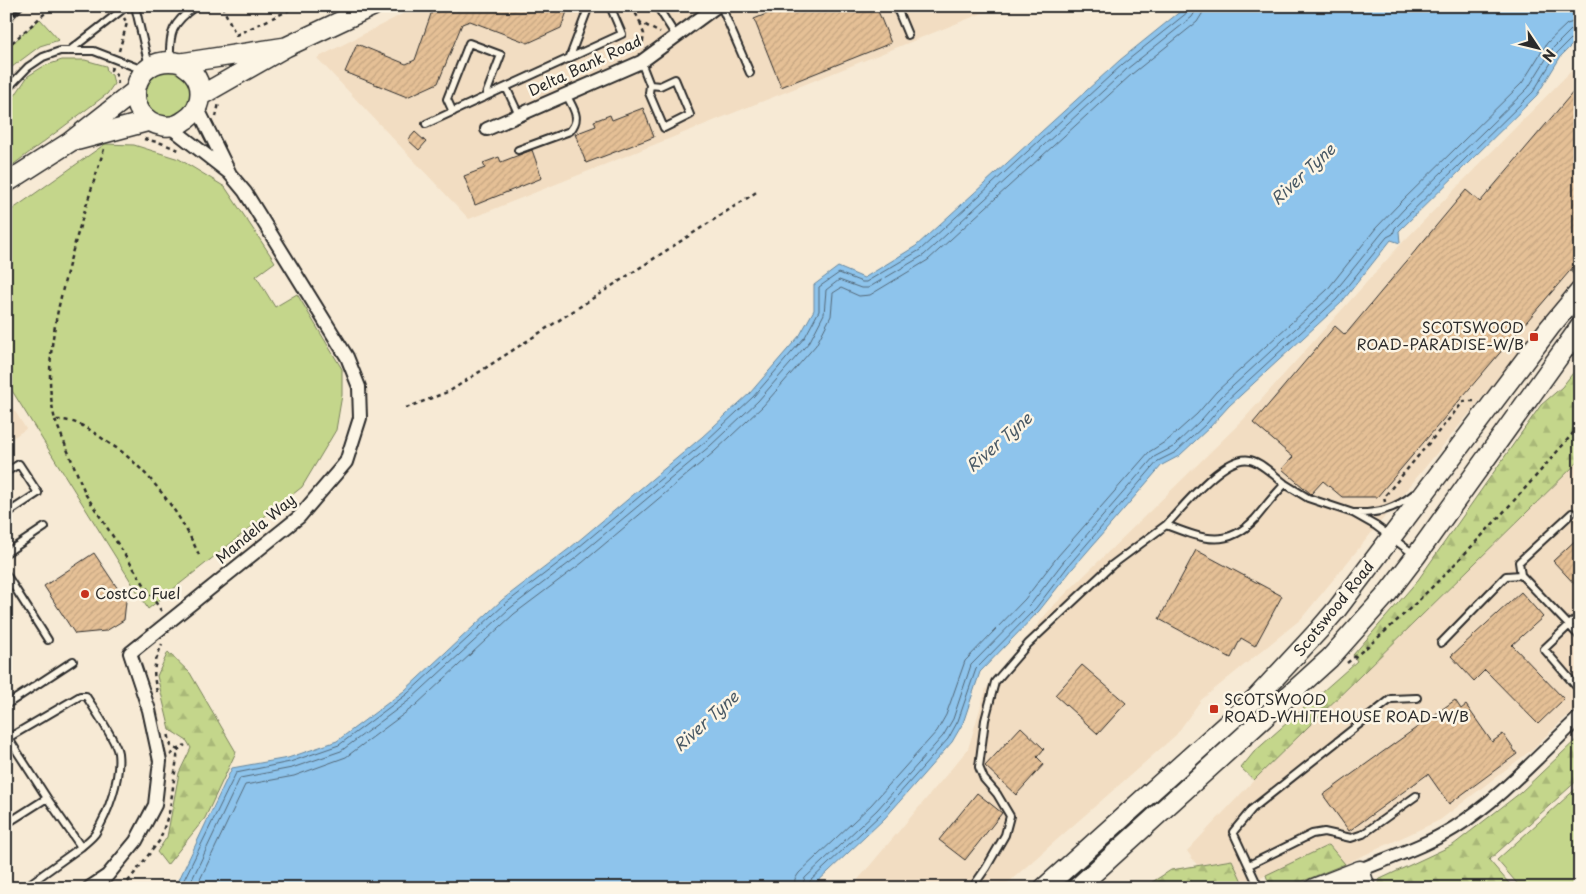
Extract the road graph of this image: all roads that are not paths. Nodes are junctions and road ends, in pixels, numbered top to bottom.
1 (127, 6) edge
2 (135, 6) edge
3 (196, 6) edge
4 (589, 6) edge
5 (610, 6) edge
6 (658, 6) edge
7 (717, 6) edge
8 (721, 6) edge
9 (896, 6) edge
10 (378, 11) edge
11 (908, 35) dead end
12 (674, 38) junction
13 (286, 47) junction
14 (69, 51) junction
15 (569, 60) junction
16 (175, 62) junction
17 (641, 62) junction
18 (147, 69) junction
19 (750, 73) dead end
20 (650, 85) junction
21 (506, 87) junction
22 (6, 90) edge
23 (126, 90) junction
24 (566, 94) junction
25 (484, 97) junction
26 (199, 101) junction
27 (453, 112) junction
28 (519, 115) junction
29 (149, 121) junction
30 (426, 124) dead end
31 (168, 126) junction
32 (487, 129) dead end
33 (70, 142) junction
34 (518, 150) dead end
35 (230, 174) junction
36 (6, 183) edge
37 (1579, 284) edge
38 (1580, 327) edge
39 (1445, 468) junction
40 (6, 472) edge
41 (1285, 484) junction
42 (1353, 513) junction
43 (1572, 513) dead end
44 (6, 514) edge
45 (1166, 525) junction
46 (45, 527) dead end
47 (1392, 537) junction
48 (6, 553) edge
49 (1416, 556) junction
50 (6, 574) edge
51 (1521, 575) junction
52 (1580, 615) edge
53 (1569, 625) junction
54 (1580, 637) edge
55 (48, 640) dead end
56 (1441, 643) dead end
57 (74, 662) dead end
58 (1575, 685) dead end
59 (1417, 698) dead end
60 (6, 705) edge
61 (1580, 717) edge
62 (7, 736) edge
63 (1416, 796) dead end
64 (47, 798) junction
65 (6, 824) edge
66 (81, 848) junction
67 (1249, 865) junction
68 (1068, 867) junction
69 (1360, 870) junction
70 (1052, 885) edge
71 (1082, 886) edge
72 (24, 888) edge
73 (89, 888) edge
74 (972, 888) edge
75 (1259, 888) edge
76 (1314, 888) edge
77 (1366, 888) edge

1 - 14 lane
2 - 18 lane
3 - 16 lane
4 - 15 lane
5 - 15 lane
6 - 12 lane
7 - 12 street, Delta Bank Road
8 - 19 lane
9 - 11 lane
10 - 13 main road
12 - 17 street, Delta Bank Road
13 - 16 main road
13 - 26 main road
14 - 18 lane
14 - 22 lane
15 - 21 lane
16 - 18 main road
16 - 26 main road
17 - 20 lane
17 - 24 street, Delta Bank Road
18 - 23 main road
20 - 20 lane
21 - 25 lane
21 - 28 lane
23 - 29 main road
23 - 33 main road
24 - 28 street, Delta Bank Road
24 - 34 lane
25 - 27 lane
25 - 27 lane
26 - 31 main road
26 - 35 street, Mandela Way
27 - 30 lane
28 - 32 street, Delta Bank Road
29 - 31 main road
29 - 33 main road
31 - 35 street, Mandela Way
33 - 36 main road
35 - 73 street, Mandela Way
37 - 39 main road, Scotswood Road
38 - 49 main road, Scotswood Road
39 - 42 lane
39 - 47 main road, Scotswood Road
40 - 44 lane
41 - 42 lane
41 - 45 lane
41 - 45 lane
42 - 47 lane
43 - 51 lane
45 - 74 lane
46 - 48 lane
47 - 49 lane
47 - 68 main road, Scotswood Road
49 - 71 main road, Scotswood Road
50 - 55 lane
51 - 53 lane
51 - 56 lane
52 - 53 lane
53 - 54 lane
53 - 58 lane
57 - 60 lane
59 - 67 lane
61 - 69 street
62 - 64 lane
62 - 66 lane
63 - 67 lane
64 - 65 lane
64 - 66 lane
66 - 72 lane
67 - 75 lane
68 - 70 main road, Scotswood Road
68 - 71 main road
69 - 76 main road
69 - 77 main road

